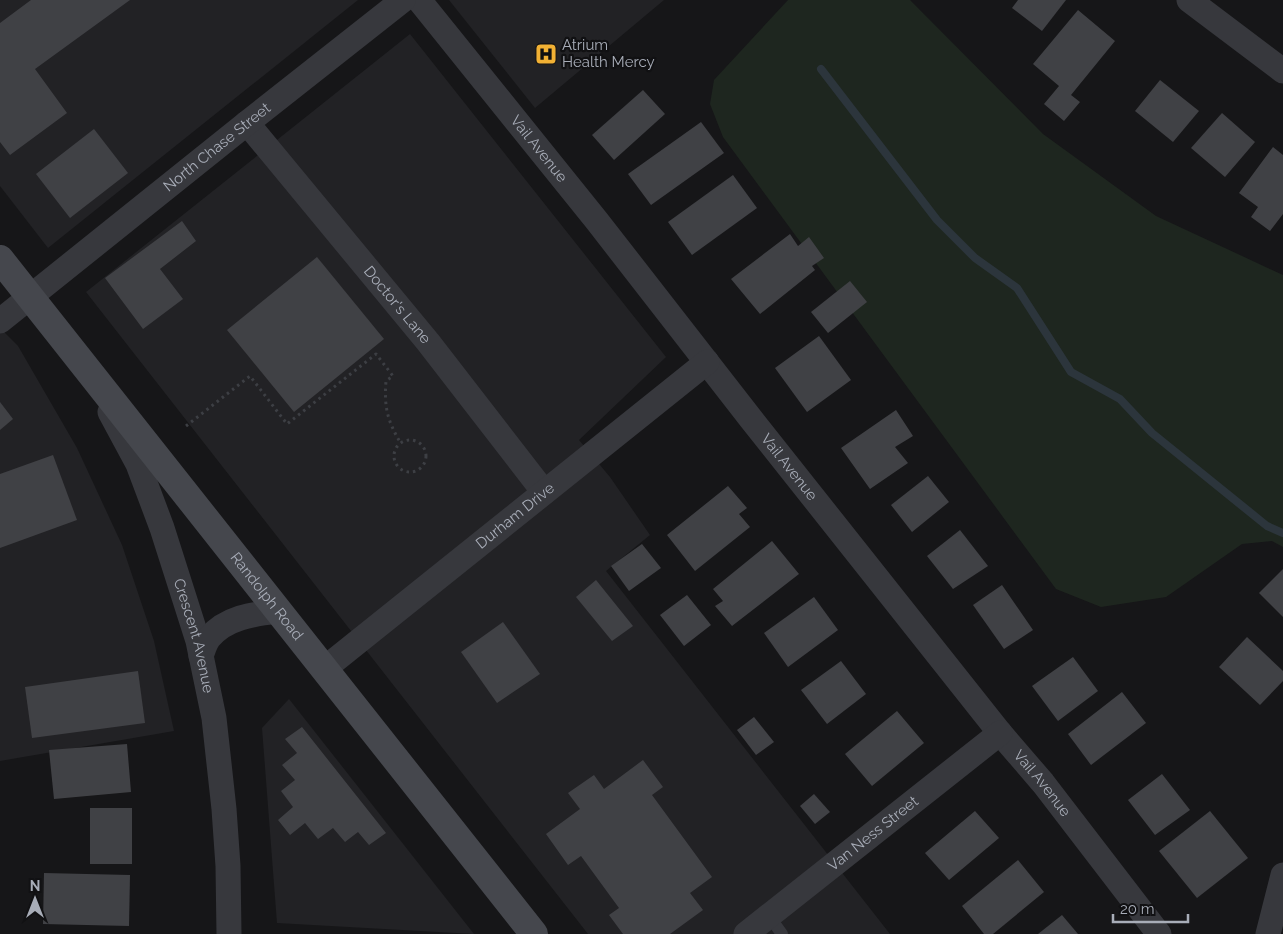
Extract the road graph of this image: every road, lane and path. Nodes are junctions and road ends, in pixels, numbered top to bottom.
1 (403, 0) edge
2 (419, 0) edge
3 (1189, 0) edge
4 (1283, 71) edge
5 (246, 123) junction
6 (0, 259) edge
7 (30, 297) junction
8 (0, 321) edge
9 (80, 360) junction
10 (707, 362) junction
11 (186, 426) dead end
12 (400, 442) junction
13 (544, 492) junction
14 (278, 611) junction
15 (201, 656) junction
16 (324, 669) junction
17 (1000, 733) junction
18 (1283, 875) edge
19 (776, 925) edge
20 (229, 934) edge
21 (534, 934) edge
22 (746, 934) edge
23 (1158, 934) edge
24 (1268, 934) edge

1 - 5 street, North Chase Street
2 - 10 street, Vail Avenue
3 - 4 street
5 - 7 street, North Chase Street
5 - 13 street, Doctor's Lane
6 - 7 main road, Randolph Road
7 - 8 street, North Chase Street
7 - 9 main road, Randolph Road
9 - 14 main road, Randolph Road
9 - 15 street, Crescent Avenue
10 - 13 street, Durham Drive
10 - 17 street, Vail Avenue
11 - 12 path
12 - 12 path
13 - 16 street, Durham Drive
14 - 15 street
14 - 16 main road, Randolph Road
15 - 20 street, Crescent Avenue
16 - 21 main road, Randolph Road
17 - 19 street, Van Ness Street
17 - 23 street, Vail Avenue
18 - 24 street
19 - 22 street, Van Ness Street

